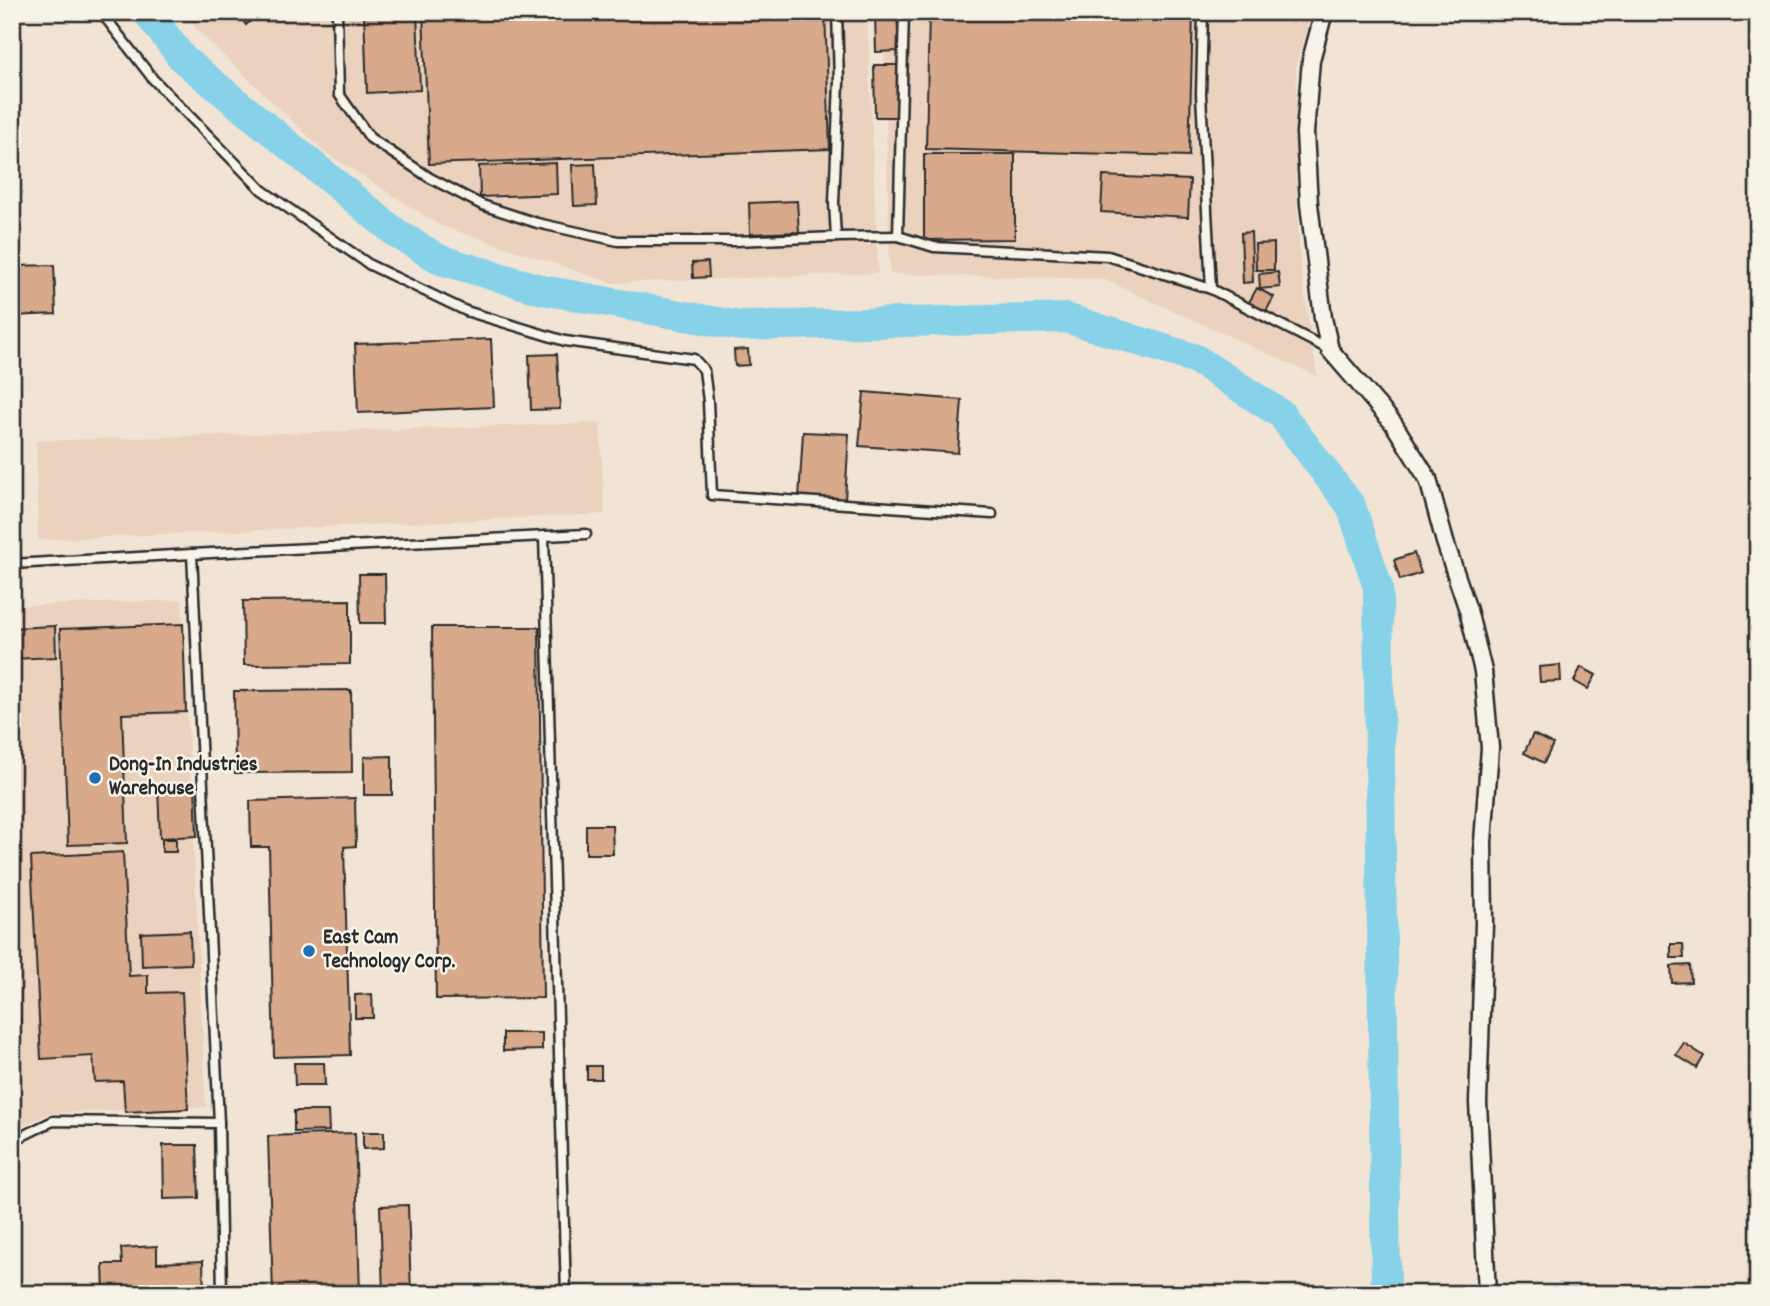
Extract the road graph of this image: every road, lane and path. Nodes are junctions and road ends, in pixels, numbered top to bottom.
1 (100, 12) edge
2 (337, 12) edge
3 (836, 12) edge
4 (904, 12) edge
5 (1203, 12) edge
6 (1324, 12) edge
7 (898, 236) junction
8 (836, 237) junction
9 (1211, 289) junction
10 (1330, 350) junction
11 (992, 514) dead end
12 (586, 534) dead end
13 (544, 536) junction
14 (192, 554) junction
15 (12, 564) edge
16 (12, 1007) edge
17 (12, 1031) edge
18 (219, 1123) junction
19 (12, 1141) edge
20 (222, 1294) edge
21 (566, 1294) edge
22 (1488, 1294) edge

1 - 11 lane
2 - 8 lane
3 - 8 lane
4 - 7 lane
5 - 9 lane
6 - 10 street
7 - 8 lane
7 - 9 lane
9 - 10 lane
10 - 22 street
12 - 13 lane
13 - 14 lane
13 - 21 lane
14 - 15 lane
14 - 18 lane
16 - 17 lane
18 - 19 lane
18 - 20 lane

